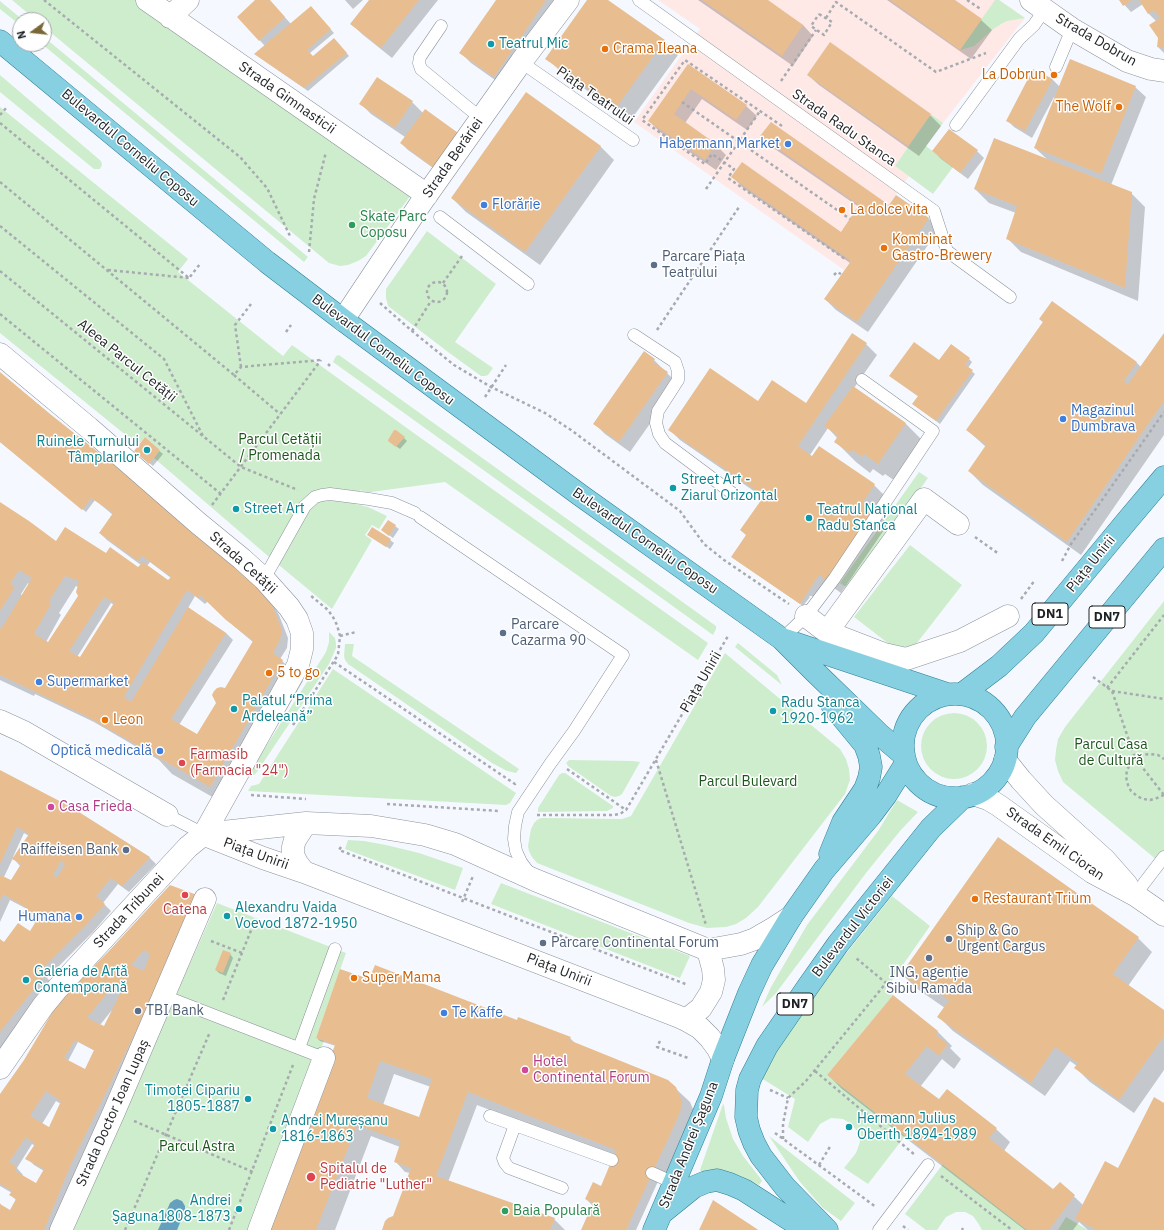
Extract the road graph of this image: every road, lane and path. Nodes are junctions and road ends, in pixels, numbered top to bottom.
1 (44, 0) edge
2 (147, 0) edge
3 (188, 0) edge
4 (568, 0) edge
5 (639, 0) edge
6 (967, 0) edge
7 (835, 1) edge
8 (1038, 5) edge
9 (982, 10) dead end
10 (170, 17) junction
11 (826, 18) junction
12 (441, 26) dead end
13 (1072, 29) junction
14 (1019, 39) junction
15 (0, 41) edge
16 (521, 62) junction
17 (1056, 67) dead end
18 (1164, 71) edge
19 (682, 102) dead end
20 (7, 106) dead end
21 (0, 115) edge
22 (482, 117) junction
23 (0, 123) edge
24 (956, 125) dead end
25 (786, 129) dead end
26 (334, 130) junction
27 (633, 140) dead end
28 (724, 164) dead end
29 (0, 182) edge
30 (706, 189) dead end
31 (427, 195) junction
32 (739, 207) dead end
33 (440, 217) dead end
34 (850, 219) dead end
35 (0, 226) edge
36 (290, 236) dead end
37 (472, 243) junction
38 (309, 252) dead end
39 (845, 259) dead end
40 (200, 264) dead end
41 (108, 270) junction
42 (0, 271) edge
43 (841, 274) dead end
44 (834, 276) dead end
45 (190, 278) junction
46 (443, 283) junction
47 (528, 284) dead end
48 (1010, 297) dead end
49 (377, 301) dead end
50 (431, 301) junction
51 (251, 304) dead end
52 (0, 314) edge
53 (343, 320) junction
54 (291, 325) dead end
55 (412, 331) junction
56 (286, 332) dead end
57 (634, 335) dead end
58 (648, 344) junction
59 (0, 354) edge
60 (506, 365) dead end
61 (240, 367) junction
62 (234, 375) junction
63 (862, 380) dead end
64 (491, 387) junction
65 (1164, 412) edge
66 (280, 414) junction
67 (473, 417) junction
68 (204, 437) junction
69 (241, 467) junction
70 (1164, 477) edge
71 (732, 493) dead end
72 (315, 497) junction
73 (958, 524) joint
74 (1164, 549) edge
75 (999, 554) dead end
76 (1062, 562) dead end
77 (264, 579) junction
78 (1164, 615) edge
79 (806, 616) junction
80 (1008, 616) dead end
81 (356, 632) dead end
82 (827, 632) junction
83 (340, 636) dead end
84 (728, 636) dead end
85 (782, 639) junction
86 (334, 662) dead end
87 (815, 672) junction
88 (1093, 677) dead end
89 (1107, 688) junction
90 (1112, 691) junction
91 (954, 694) junction
92 (1164, 699) edge
93 (0, 721) edge
94 (1006, 753) junction
95 (1135, 758) junction
96 (656, 759) junction
97 (905, 759) junction
98 (1164, 759) edge
99 (551, 762) junction
100 (519, 778) dead end
101 (1164, 795) edge
102 (968, 796) junction
103 (626, 810) junction
104 (531, 813) dead end
105 (167, 815) joint
106 (306, 823) junction
107 (349, 824) junction
108 (204, 834) junction
109 (481, 855) junction
110 (1164, 857) edge
111 (824, 870) junction
112 (304, 872) junction
113 (535, 880) junction
114 (1136, 895) junction
115 (205, 898) dead end
116 (464, 898) junction
117 (462, 902) dead end
118 (1164, 915) edge
119 (791, 917) junction
120 (256, 918) dead end
121 (190, 934) junction
122 (838, 944) junction
123 (335, 949) dead end
124 (705, 949) junction
125 (242, 953) junction
126 (688, 984) dead end
127 (164, 996) junction
128 (217, 1016) junction
129 (686, 1020) junction
130 (660, 1041) dead end
131 (299, 1048) junction
132 (324, 1058) joint
133 (688, 1058) dead end
134 (723, 1059) junction
135 (0, 1068) edge
136 (815, 1071) junction
137 (767, 1089) dead end
138 (788, 1098) junction
139 (114, 1112) junction
140 (490, 1116) dead end
141 (515, 1125) junction
142 (773, 1131) dead end
143 (166, 1135) junction
144 (783, 1139) junction
145 (831, 1145) dead end
146 (612, 1160) dead end
147 (928, 1165) junction
148 (819, 1166) junction
149 (252, 1172) junction
150 (652, 1174) dead end
151 (277, 1182) junction
152 (674, 1183) junction
153 (562, 1188) dead end
154 (889, 1217) junction
155 (658, 1222) edge
156 (61, 1230) edge
157 (125, 1230) edge
158 (229, 1230) edge
159 (259, 1230) edge
160 (806, 1230) edge
161 (827, 1230) edge
162 (879, 1230) edge
163 (908, 1230) edge
164 (1012, 1230) edge

1 - 36 path
2 - 10 street, Strada Gimnasticii
3 - 10 street
4 - 16 street, Strada Berăriei
5 - 48 lane, Strada Radu Stanca
6 - 9 path
7 - 11 path
7 - 14 path
8 - 13 street, Strada Dobrun
8 - 14 lane
10 - 26 street, Strada Gimnasticii
11 - 11 path
12 - 22 lane
13 - 17 lane
13 - 18 street, Strada Dobrun
14 - 24 lane
15 - 53 main road, Bulevardul Corneliu Coposu
16 - 22 street, Strada Berăriei
16 - 27 lane, Piața Teatrului
19 - 34 path
20 - 21 path
22 - 31 street, Strada Berăriei
23 - 45 path
25 - 39 path
26 - 31 street, Strada Gimnasticii
26 - 38 path
28 - 30 path
29 - 41 path
31 - 53 street, Strada Berăriei
32 - 58 path
33 - 37 lane
35 - 68 path
37 - 46 path
37 - 47 lane
40 - 45 path
41 - 45 path
41 - 62 path
42 - 68 path, Aleea Parcul Cetății
43 - 44 path
46 - 50 path
46 - 50 path
49 - 55 path
50 - 55 path
51 - 61 path
52 - 69 path
53 - 67 main road, Bulevardul Corneliu Coposu
54 - 56 path
55 - 64 path
57 - 58 lane
58 - 71 lane
59 - 77 street, Strada Cetății
60 - 64 path
61 - 62 path
61 - 66 path
62 - 66 path
63 - 79 lane
64 - 67 path
64 - 79 path
65 - 76 path
66 - 69 path
67 - 85 main road, Bulevardul Corneliu Coposu
68 - 69 path, Aleea Parcul Cetății
69 - 72 path, Aleea Parcul Cetății
70 - 91 main road, Piața Unirii / DN1
72 - 77 lane
72 - 99 lane
73 - 75 path
73 - 82 street
74 - 94 main road, DN7
77 - 108 street, Strada Cetății
78 - 89 path
79 - 82 street
79 - 85 lane
80 - 82 street
81 - 83 path
84 - 96 path, Piața Unirii
85 - 87 main road, Bulevardul Corneliu Coposu
85 - 91 main road, Bulevardul Corneliu Coposu
86 - 100 path
87 - 97 main road, Bulevardul Corneliu Coposu
87 - 111 main road, Bulevardul Corneliu Coposu
88 - 89 path
89 - 90 path
90 - 92 path
90 - 95 path
91 - 94 main road
91 - 97 main road, Piața Unirii
93 - 105 street
94 - 102 main road, DN7
94 - 114 street, Strada Emil Cioran
95 - 98 path
95 - 101 path
95 - 101 path
96 - 103 path, Piața Unirii
96 - 124 path
97 - 102 main road
97 - 111 main road
99 - 103 path
99 - 113 lane
102 - 114 street, Strada Emil Cioran
102 - 122 main road, Bulevardul Victoriei / DN7
103 - 104 path
105 - 108 lane
106 - 107 street, Piața Unirii
106 - 108 street, Piața Unirii
106 - 112 street
107 - 109 street, Piața Unirii
107 - 116 path
108 - 112 street, Piața Unirii
108 - 135 street, Strada Tribunei
109 - 113 street, Piața Unirii
109 - 116 path
110 - 114 lane
111 - 119 main road
112 - 129 street, Piața Unirii
113 - 124 street, Piața Unirii
114 - 118 street, Strada Emil Cioran
115 - 121 street, Strada Doctor Ioan Lupaș
116 - 117 path
116 - 126 path
119 - 124 street
119 - 134 main road
120 - 125 path
121 - 125 path
121 - 127 street, Strada Doctor Ioan Lupaș
122 - 136 path
122 - 161 main road, Bulevardul Victoriei / DN7
123 - 131 lane
124 - 129 street
125 - 128 path
127 - 128 lane
127 - 139 street, Strada Doctor Ioan Lupaș
128 - 131 lane
128 - 143 path
129 - 134 street, Piața Unirii
130 - 133 path
131 - 132 lane
131 - 149 path
132 - 151 street
134 - 152 main road, Strada Andrei Șaguna
136 - 138 path
136 - 147 path
137 - 138 path
138 - 144 path
139 - 143 path
139 - 156 street, Strada Doctor Ioan Lupaș
140 - 141 lane
141 - 146 lane
141 - 153 lane
142 - 144 path
143 - 149 path
143 - 157 path
144 - 148 path
145 - 148 path
147 - 154 lane
147 - 164 path
148 - 154 path
149 - 151 path
149 - 158 path
150 - 152 lane
151 - 159 street
152 - 155 main road, Strada Andrei Șaguna
154 - 162 lane
154 - 163 path
155 - 160 main road

